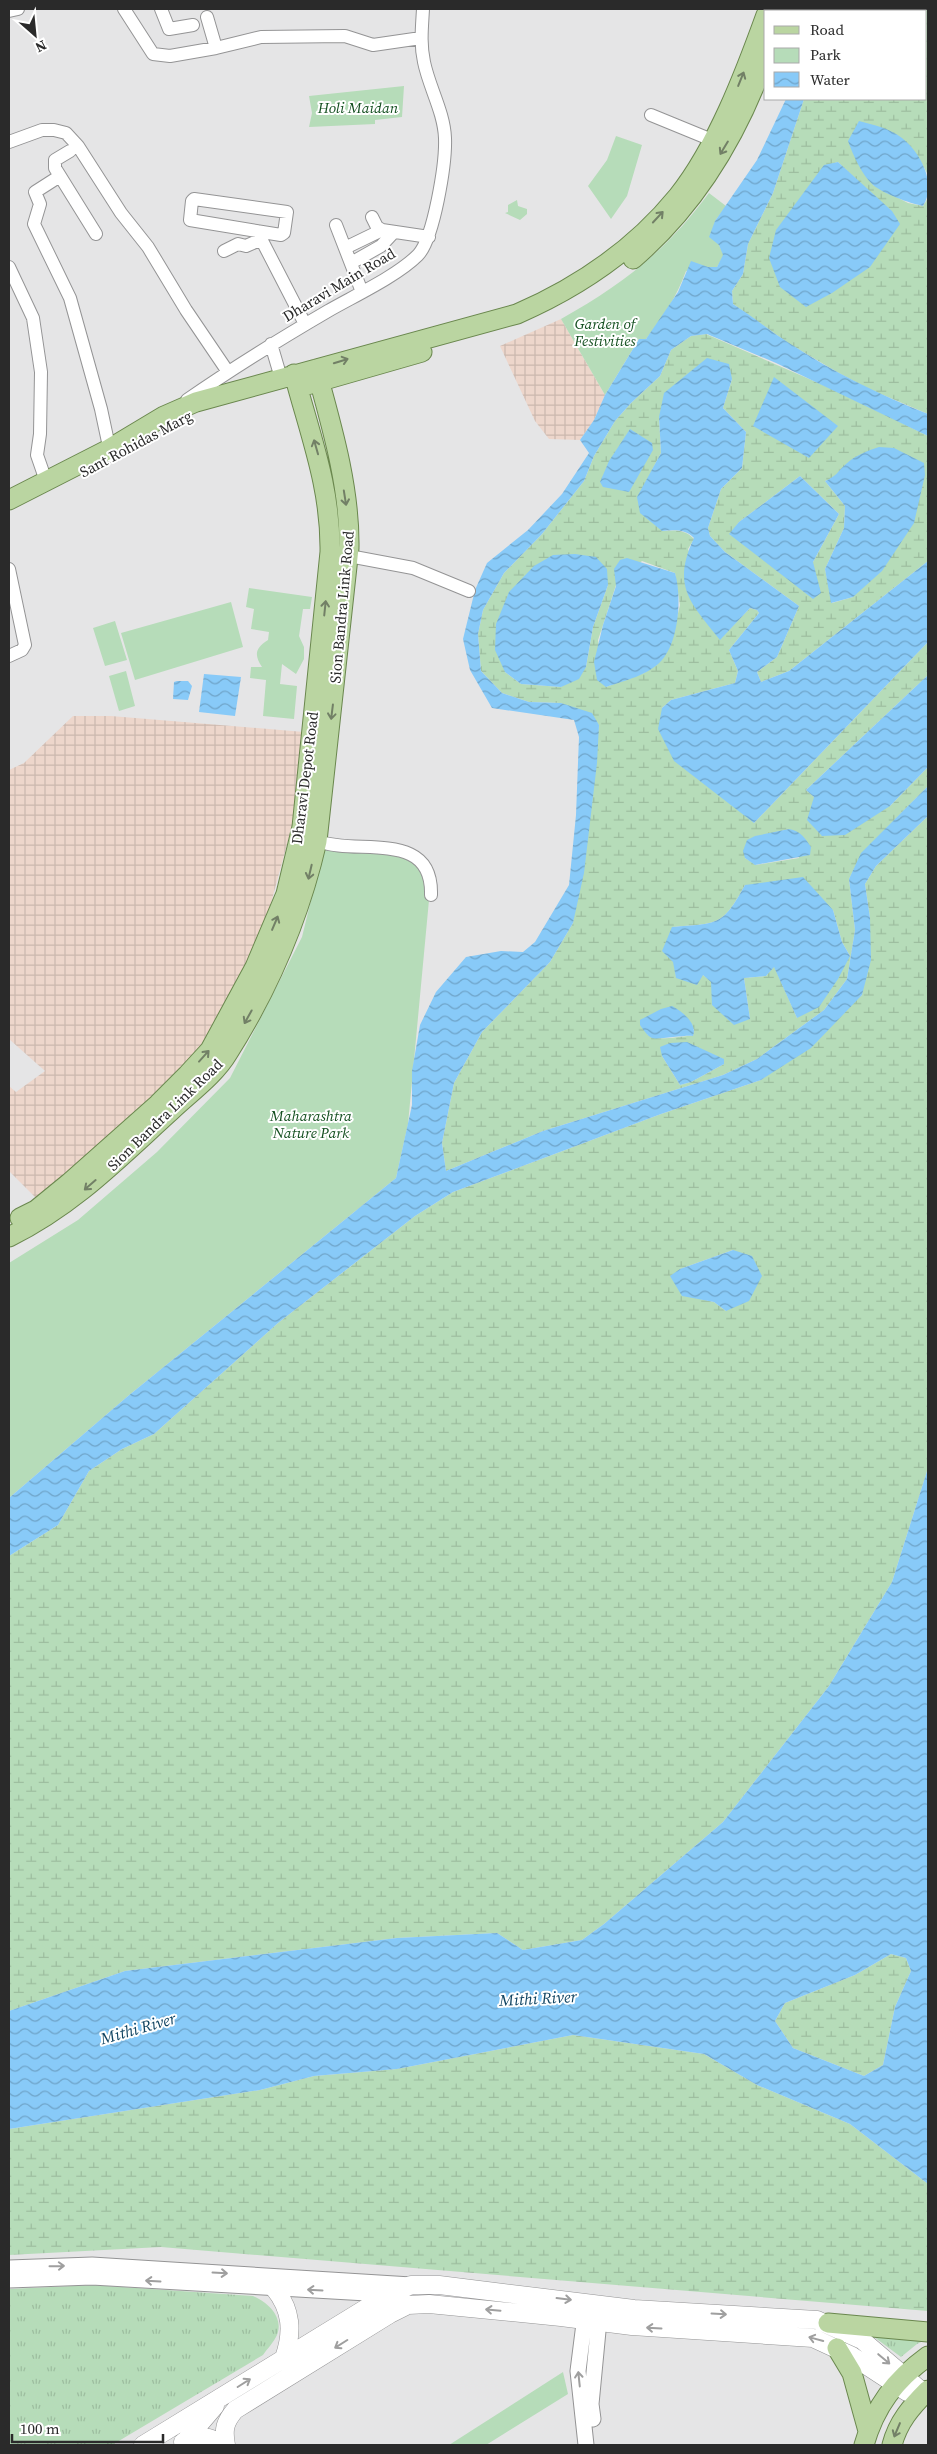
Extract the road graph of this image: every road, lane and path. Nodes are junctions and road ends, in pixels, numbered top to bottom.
1 (18, 9) edge
2 (124, 9) edge
3 (161, 9) edge
4 (423, 9) edge
5 (9, 11) edge
6 (201, 11) edge
7 (193, 25) dead end
8 (764, 27) edge
9 (421, 38) junction
10 (216, 48) junction
11 (764, 61) edge
12 (651, 114) dead end
13 (712, 140) junction
14 (9, 142) edge
15 (70, 151) dead end
16 (60, 176) junction
17 (683, 199) junction
18 (372, 217) dead end
19 (336, 225) dead end
20 (388, 231) junction
21 (96, 234) dead end
22 (260, 235) junction
23 (429, 237) junction
24 (345, 248) junction
25 (224, 251) dead end
26 (351, 263) junction
27 (9, 267) edge
28 (362, 292) junction
29 (305, 324) junction
30 (271, 344) junction
31 (228, 372) junction
32 (318, 376) junction
33 (291, 380) junction
34 (164, 416) junction
35 (110, 453) junction
36 (54, 480) junction
37 (9, 500) edge
38 (9, 508) edge
39 (349, 556) junction
40 (9, 570) edge
41 (469, 591) dead end
42 (322, 637) junction
43 (341, 638) junction
44 (9, 656) edge
45 (326, 682) junction
46 (317, 841) junction
47 (431, 895) dead end
48 (9, 1224) edge
49 (9, 1237) edge
50 (9, 2268) edge
51 (9, 2280) edge
52 (411, 2285) junction
53 (274, 2288) junction
54 (381, 2298) junction
55 (594, 2303) junction
56 (591, 2321) junction
57 (828, 2323) junction
58 (928, 2332) edge
59 (837, 2348) junction
60 (928, 2356) edge
61 (284, 2358) junction
62 (900, 2380) junction
63 (225, 2394) junction
64 (924, 2395) edge
65 (866, 2438) edge
66 (182, 2443) edge
67 (143, 2445) edge
68 (224, 2445) edge
69 (586, 2445) edge
70 (596, 2445) edge
71 (892, 2445) edge

1 - 5 street
2 - 10 street
3 - 7 street
4 - 9 street, Dharavi Main Road
6 - 10 street
13 -> 8 main road
9 - 10 street
9 - 23 street, Dharavi Main Road
11 -> 17 main road
12 - 13 street
13 - 17 main road
14 - 31 street
15 - 16 street
16 - 21 street
16 - 35 street
17 - 32 main road
18 - 20 street
19 - 24 street
20 - 23 street
20 - 24 street
20 - 26 street
22 - 22 street
22 - 25 street
22 - 29 street
23 - 28 street, Dharavi Main Road
24 - 26 street
26 - 28 street
27 - 36 street
28 - 29 street, Dharavi Main Road
29 - 30 street, Dharavi Main Road
30 - 31 street, Dharavi Main Road
30 - 33 street
31 - 34 street, Dharavi Main Road
32 - 33 main road
32 -> 39 main road, Sion Bandra Link Road
33 - 34 main road, Sant Rohidas Marg
33 - 35 main road, Sant Rohidas Marg
42 -> 33 main road, Dharavi Depot Road
34 - 35 main road, Sant Rohidas Marg
35 - 36 main road, Sant Rohidas Marg
36 - 37 main road, Sant Rohidas Marg
36 - 38 main road, Sant Rohidas Marg
39 - 41 street
39 - 43 main road, Sion Bandra Link Road
40 - 44 street
42 - 43 main road
42 - 45 main road, Dharavi Depot Road
43 - 45 main road, Sion Bandra Link Road
45 -> 46 main road, Sion Bandra Link Road
48 -> 45 main road, Dharavi Depot Road
46 - 47 street
46 -> 49 main road, Sion Bandra Link Road
50 -> 52 street
53 -> 51 street
52 - 54 main road
52 -> 55 main road
54 -> 53 street
53 - 61 main road
54 - 61 main road
55 - 56 street
55 -> 57 main road
59 -> 56 main road
56 -> 68 main road
69 -> 56 street
56 - 70 street
57 - 58 main road
57 -> 62 main road
59 - 62 main road
59 - 65 main road
60 - 62 main road
63 -> 61 main road
62 - 64 main road
62 - 65 main road
63 - 66 main road
63 - 67 main road
64 -> 71 main road
66 - 68 main road

